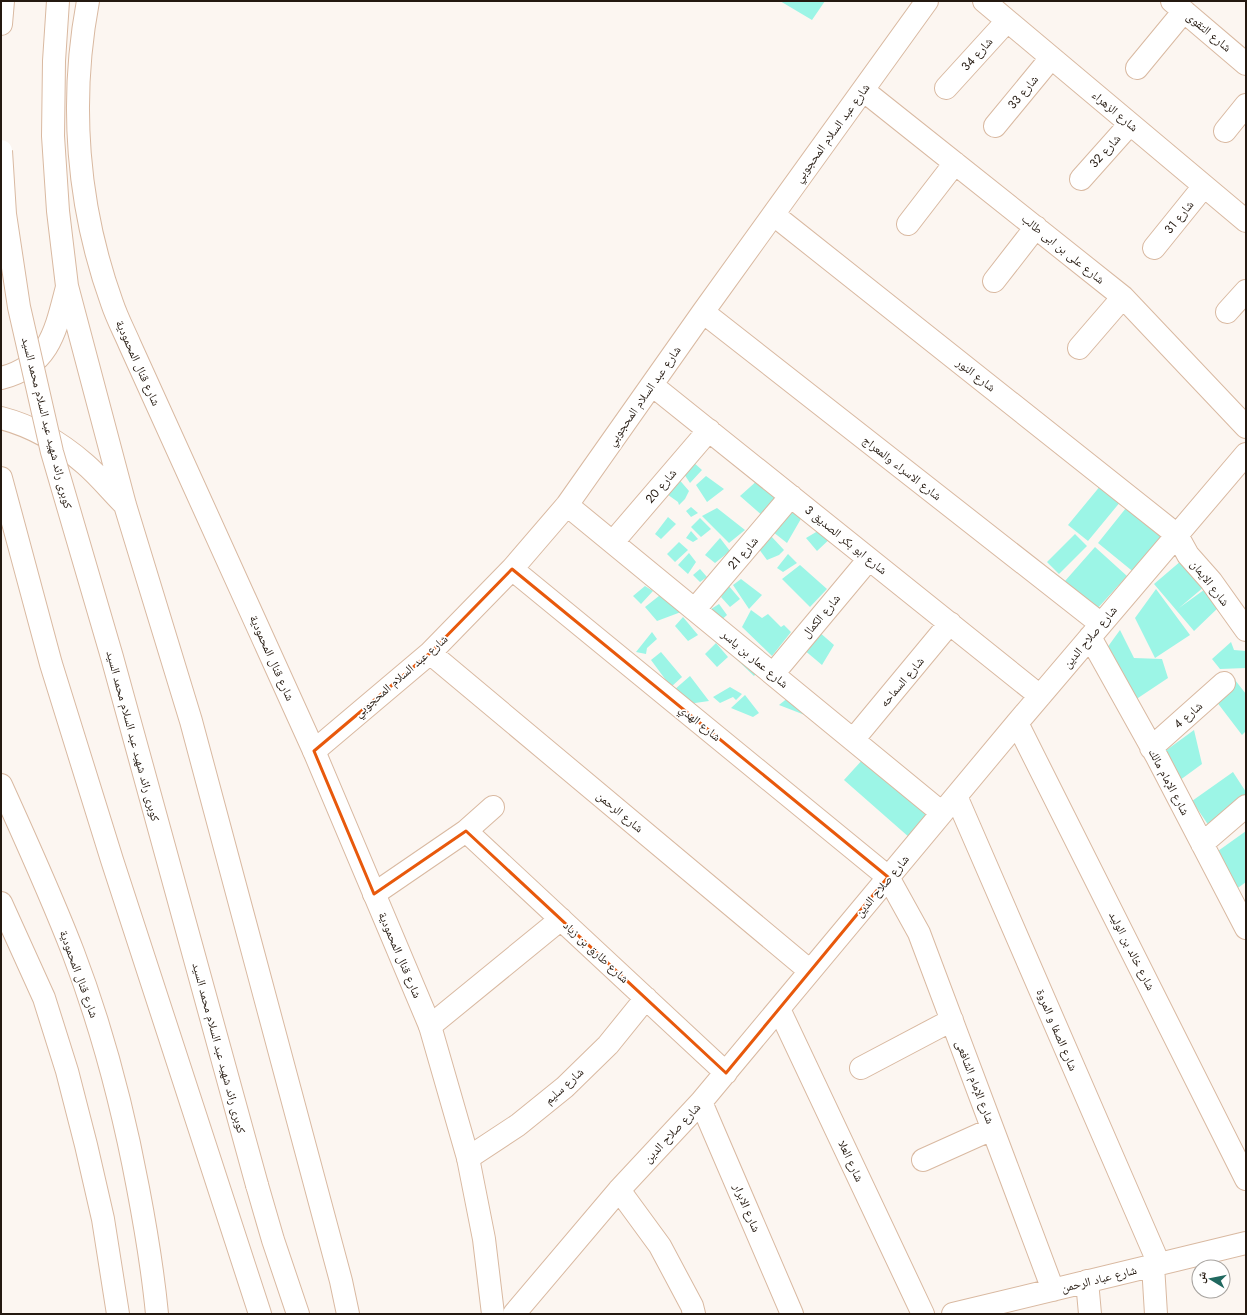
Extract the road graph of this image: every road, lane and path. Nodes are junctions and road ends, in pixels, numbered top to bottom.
1 (3, 1) edge
2 (58, 1) edge
3 (88, 1) edge
4 (927, 1) edge
5 (984, 1) edge
6 (1178, 6) edge
7 (1008, 21) junction
8 (1, 24) edge
9 (1052, 58) junction
10 (1246, 64) edge
11 (1137, 68) dead end
12 (946, 88) dead end
13 (863, 90) junction
14 (1246, 105) edge
15 (1130, 124) junction
16 (995, 126) dead end
17 (1225, 131) dead end
18 (1, 150) edge
19 (955, 163) junction
20 (1081, 179) dead end
21 (1204, 186) junction
22 (774, 215) junction
23 (1246, 221) edge
24 (908, 224) dead end
25 (1036, 227) junction
26 (1154, 248) dead end
27 (994, 281) dead end
28 (67, 286) junction
29 (1246, 291) edge
30 (1123, 297) junction
31 (703, 312) junction
32 (1227, 312) dead end
33 (1079, 348) dead end
34 (1, 378) edge
35 (652, 385) junction
36 (1, 418) edge
37 (1246, 427) edge
38 (709, 430) junction
39 (1242, 467) edge
40 (1, 478) edge
41 (792, 496) junction
42 (125, 505) junction
43 (567, 505) junction
44 (1177, 535) junction
45 (613, 542) junction
46 (869, 559) junction
47 (512, 569) junction
48 (695, 609) junction
49 (950, 623) junction
50 (1096, 630) junction
51 (1246, 630) edge
52 (430, 653) junction
53 (773, 674) junction
54 (1224, 683) dead end
55 (1040, 696) junction
56 (1017, 723) junction
57 (853, 740) junction
58 (1151, 748) junction
59 (314, 751) junction
60 (1, 785) edge
61 (956, 796) junction
62 (1246, 806) edge
63 (493, 807) dead end
64 (942, 813) junction
65 (466, 831) junction
66 (1202, 844) junction
67 (888, 877) junction
68 (374, 894) junction
69 (1, 903) edge
70 (561, 919) junction
71 (1246, 928) edge
72 (7, 931) edge
73 (810, 971) junction
74 (646, 998) junction
75 (779, 1009) junction
76 (952, 1020) junction
77 (430, 1026) junction
78 (861, 1068) dead end
79 (726, 1073) junction
80 (701, 1102) junction
81 (992, 1129) junction
82 (468, 1158) junction
83 (923, 1160) dead end
84 (1246, 1179) edge
85 (619, 1190) junction
86 (1246, 1243) edge
87 (1156, 1265) junction
88 (341, 1281) junction
89 (1087, 1281) junction
90 (1053, 1290) junction
91 (975, 1311) edge
92 (118, 1314) edge
93 (157, 1314) edge
94 (260, 1314) edge
95 (298, 1314) edge
96 (348, 1314) edge
97 (359, 1314) edge
98 (492, 1314) edge
99 (514, 1314) edge
100 (694, 1314) edge
101 (792, 1314) edge
102 (923, 1314) edge
103 (953, 1314) edge
104 (1090, 1314) edge
105 (1156, 1314) edge

1 - 8 street
2 - 28 street
3 - 59 street, شارع قنال المحمودية
4 - 13 street, شارع عبد السلام المحجوبي
5 - 7 street, شارع الزهراء
6 - 10 street, شارع التقوى
6 - 11 street
7 - 9 street, شارع الزهراء
7 - 12 street, شارع 34
9 - 15 street, شارع الزهراء
9 - 16 street, شارع 33
13 - 19 street, شارع على بن ابى طالب
13 - 22 street, شارع عبد السلام المحجوبي
14 - 17 street
15 - 20 street, شارع 32
15 - 21 street, شارع الزهراء
18 - 95 street, كوبرى رائد شهيد عبد السلام محمد السيد, bridge
19 - 24 street
19 - 25 street, شارع على بن ابى طالب
21 - 23 street, شارع الزهراء
21 - 26 street, شارع 31
22 - 31 street, شارع عبد السلام المحجوبي
22 - 44 street, شارع النور
25 - 27 street
25 - 30 street, شارع على بن ابى طالب
28 - 34 street
28 - 42 street
29 - 32 street
30 - 33 street
30 - 37 street, شارع على بن ابى طالب
31 - 35 street, شارع عبد السلام المحجوبي
31 - 50 street, شارع الاسراء والمعراج
35 - 38 street, شارع ابو بكر الصديق 3
35 - 43 street, شارع عبد السلام المحجوبي
36 - 42 street
38 - 41 street, شارع ابو بكر الصديق 3
38 - 45 street, شارع 20
39 - 44 street, شارع صلاح الدين
40 - 94 street
41 - 46 street, شارع ابو بكر الصديق 3
41 - 48 street, شارع 21
42 - 88 street
43 - 45 street, شارع عمار بن ياسر
43 - 47 street, شارع عبد السلام المحجوبي
44 - 50 street, شارع صلاح الدين
44 - 51 street, شارع الايمان
45 - 48 street, شارع عمار بن ياسر
46 - 49 street, شارع ابو بكر الصديق 3
46 - 53 street, شارع الكمال
47 - 52 street, شارع عبد السلام المحجوبي
47 - 67 street, شارع الهدي
48 - 53 street, شارع عمار بن ياسر
49 - 55 street, شارع ابو بكر الصديق 3
49 - 57 street, شارع السماحه
50 - 55 street, شارع صلاح الدين
50 - 58 street, شارع الإمام مالك
52 - 59 street, شارع عبد السلام المحجوبي
52 - 73 street, شارع الرحمن
53 - 57 street, شارع عمار بن ياسر
54 - 58 street, شارع 4
55 - 56 street, شارع صلاح الدين
56 - 61 street, شارع صلاح الدين
56 - 84 street, شارع خالد بن الوليد
57 - 64 street, شارع عمار بن ياسر
58 - 66 street, شارع الإمام مالك
59 - 68 street, شارع قنال المحمودية
60 - 93 street, شارع قنال المحمودية
61 - 64 street, شارع صلاح الدين
61 - 87 street, شارع الصفا و المروة
62 - 66 street
63 - 65 street
64 - 67 street, شارع صلاح الدين
65 - 68 street
65 - 70 street, شارع طارق بن زياد
66 - 71 street, شارع الإمام مالك
67 - 73 street, شارع صلاح الدين
67 - 76 street, شارع الإمام الشافعى
68 - 77 street, شارع قنال المحمودية
69 - 72 street
70 - 74 street, شارع طارق بن زياد
70 - 77 street
72 - 92 street
73 - 75 street, شارع صلاح الدين
74 - 79 street, شارع طارق بن زياد
74 - 82 street, شارع سليم
75 - 79 street, شارع صلاح الدين
75 - 102 street, شارع العلا
76 - 78 street
76 - 81 street, شارع الإمام الشافعى
77 - 82 street, شارع قنال المحمودية
79 - 80 street, شارع صلاح الدين
80 - 85 street, شارع صلاح الدين
80 - 101 street, شارع الابرار
81 - 83 street
81 - 90 street, شارع الإمام الشافعى
82 - 98 street, شارع قنال المحمودية
85 - 99 street, شارع صلاح الدين
85 - 100 street
86 - 87 street, شارع عباد الرحمن
87 - 89 street, شارع عباد الرحمن
87 - 105 street, شارع الصفا و المروة
88 - 96 street
88 - 97 street
89 - 90 street, شارع عباد الرحمن
89 - 104 street
90 - 91 street, شارع عباد الرحمن
91 - 103 street, شارع عباد الرحمن

